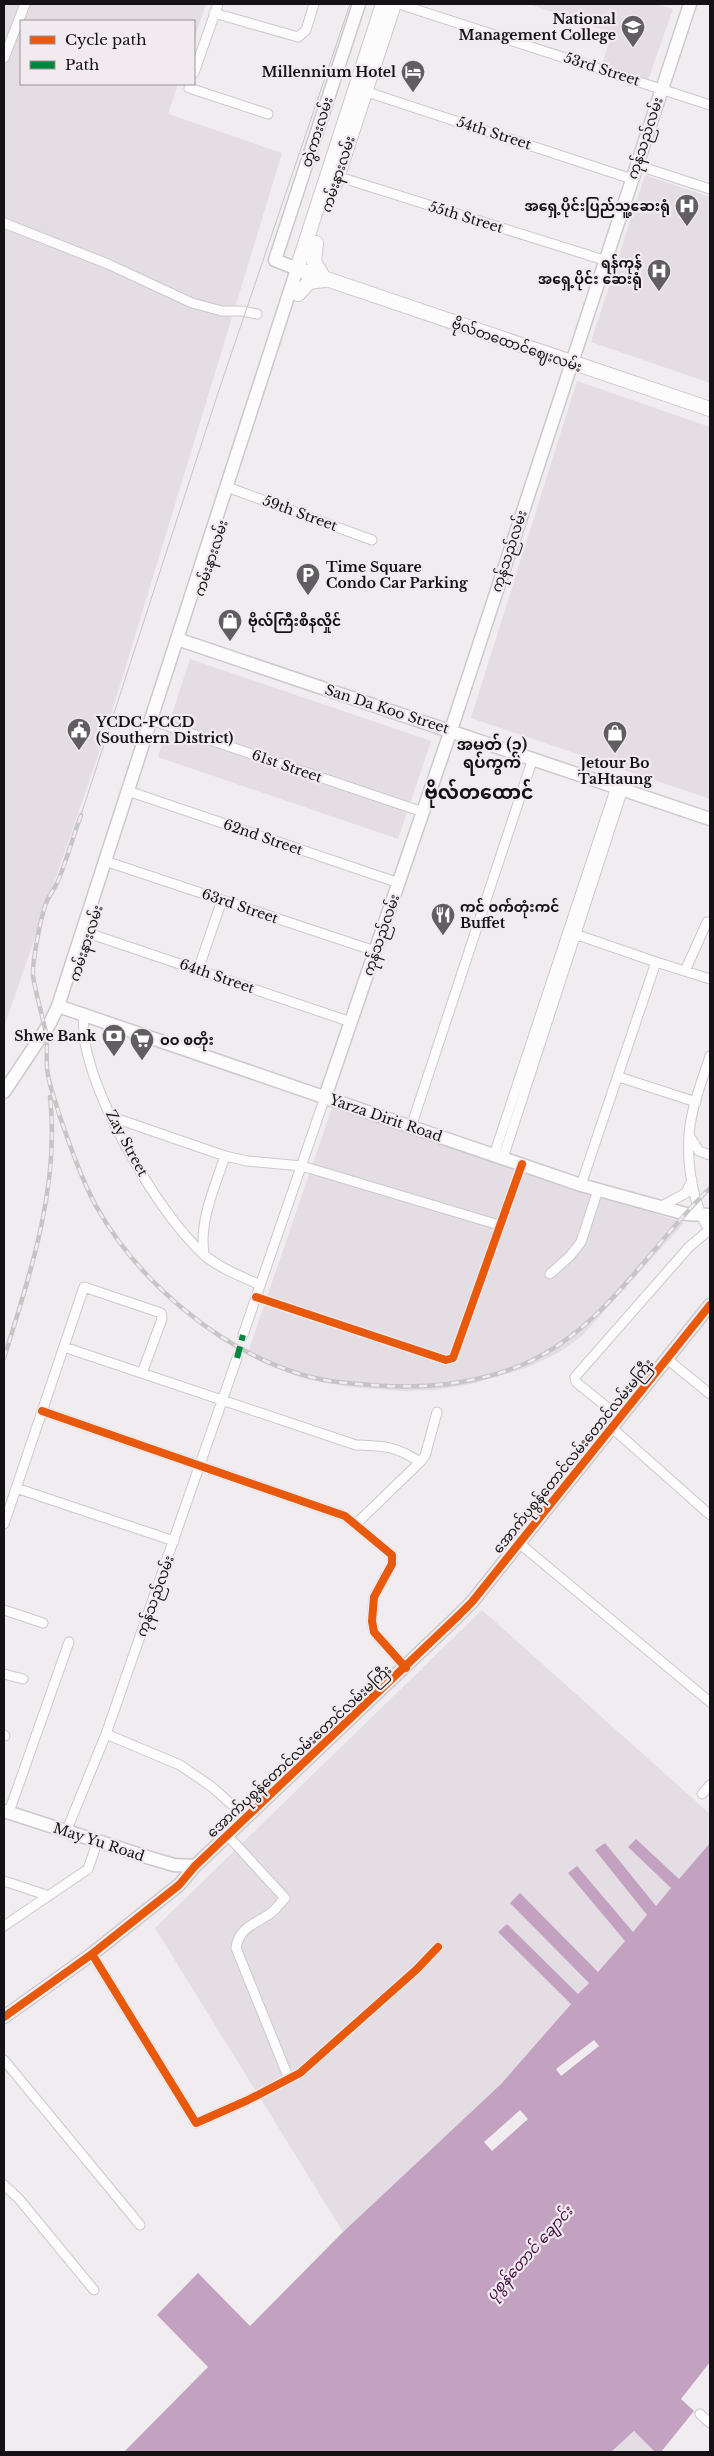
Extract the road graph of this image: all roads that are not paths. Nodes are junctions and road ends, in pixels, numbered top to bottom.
1 (25, 4) edge
2 (218, 4) edge
3 (314, 4) edge
4 (359, 4) edge
5 (383, 4) edge
6 (394, 4) edge
7 (399, 4) edge
8 (690, 4) edge
9 (214, 13) junction
10 (4, 58) edge
11 (195, 70) edge
12 (190, 85) edge
13 (662, 89) junction
14 (361, 90) junction
15 (710, 105) edge
16 (268, 114) dead end
17 (636, 165) junction
18 (333, 175) junction
19 (632, 178) junction
20 (710, 189) edge
21 (4, 223) edge
22 (316, 243) junction
23 (604, 260) junction
24 (302, 271) junction
25 (325, 280) junction
26 (298, 294) junction
27 (257, 314) dead end
28 (570, 363) junction
29 (710, 410) edge
30 (230, 488) junction
31 (372, 540) dead end
32 (181, 640) junction
33 (154, 722) junction
34 (451, 730) junction
35 (533, 758) junction
36 (620, 788) junction
37 (131, 792) junction
38 (423, 812) junction
39 (710, 819) edge
40 (108, 862) junction
41 (399, 883) junction
42 (222, 900) junction
43 (707, 922) dead end
44 (86, 932) junction
45 (572, 934) junction
46 (375, 952) junction
47 (656, 962) junction
48 (198, 970) junction
49 (685, 971) junction
50 (710, 979) edge
51 (546, 998) junction
52 (555, 1001) junction
53 (61, 1007) junction
54 (83, 1016) junction
55 (351, 1022) junction
56 (536, 1044) junction
57 (710, 1056) edge
58 (619, 1077) junction
59 (4, 1092) edge
60 (325, 1097) junction
61 (4, 1101) edge
62 (696, 1102) junction
63 (112, 1117) junction
64 (412, 1127) junction
65 (689, 1134) junction
66 (710, 1155) edge
67 (225, 1156) junction
68 (499, 1156) junction
69 (522, 1164) junction
70 (302, 1166) junction
71 (692, 1180) junction
72 (581, 1185) junction
73 (598, 1190) junction
74 (658, 1208) junction
75 (705, 1215) edge
76 (499, 1225) junction
77 (710, 1231) edge
78 (204, 1254) junction
79 (550, 1274) dead end
80 (260, 1285) junction
81 (256, 1297) junction
82 (710, 1305) edge
83 (243, 1335) dead end
84 (64, 1347) junction
85 (237, 1358) dead end
86 (667, 1359) junction
87 (142, 1373) junction
88 (710, 1394) edge
89 (223, 1400) junction
90 (42, 1411) junction
91 (437, 1412) dead end
92 (615, 1422) junction
93 (420, 1462) junction
94 (200, 1466) junction
95 (16, 1488) junction
96 (710, 1515) edge
97 (4, 1524) edge
98 (356, 1524) junction
99 (174, 1541) junction
100 (519, 1543) junction
101 (4, 1610) edge
102 (43, 1623) dead end
103 (69, 1642) dead end
104 (406, 1668) junction
105 (4, 1674) edge
106 (22, 1680) dead end
107 (710, 1702) edge
108 (106, 1734) junction
109 (710, 1785) edge
110 (702, 1794) dead end
111 (231, 1804) dead end
112 (6, 1812) edge
113 (66, 1832) junction
114 (228, 1836) junction
115 (97, 1843) junction
116 (195, 1866) junction
117 (4, 1881) edge
118 (49, 1896) junction
119 (4, 1926) edge
120 (438, 1947) dead end
121 (92, 1954) junction
122 (4, 2017) edge
123 (4, 2060) edge
124 (289, 2079) junction
125 (4, 2185) edge
126 (140, 2226) dead end
127 (94, 2290) dead end
128 (700, 2414) dead end
129 (710, 2423) edge

1 - 10 street
2 - 9 street
3 - 9 street
4 - 24 main road, တွဲကားလမ်း
5 - 14 main road, ကမ်းနားလမ်း
6 - 14 main road, ကမ်းနားလမ်း
7 - 13 street, 53rd Street
8 - 13 main road, ကုန်သည်လမ်း
9 - 11 street
12 - 16 street
13 - 15 street, 53rd Street
13 - 17 main road, ကုန်သည်လမ်း
14 - 18 main road, ကမ်းနားလမ်း
14 - 19 street, 54th Street
17 - 19 main road, ကုန်သည်လမ်း
17 - 20 street
18 - 22 main road, ကမ်းနားလမ်း
18 - 23 street, 55th Street
18 - 24 main road, ကမ်းနားလမ်း
19 - 23 main road, ကုန်သည်လမ်း
21 - 27 street
22 - 24 main road, ကမ်းနားလမ်း
22 - 25 main road
23 - 28 main road, ကုန်သည်လမ်း
24 - 25 main road, ဗိုလ်တထောင်ဈေးလမ်း
24 - 26 main road, ကမ်းနားလမ်း
24 - 30 main road, ကမ်းနားလမ်း
25 - 26 main road
25 - 28 main road, ဗိုလ်တထောင်ဈေးလမ်း
26 - 30 main road, ကမ်းနားလမ်း
28 - 29 main road, ဗိုလ်တထောင်ဈေးလမ်း
28 - 34 main road, ကုန်သည်လမ်း
30 - 31 street, 59th Street
30 - 32 main road, ကမ်းနားလမ်း
32 - 33 main road, ကမ်းနားလမ်း
32 - 34 main road, San Da Koo Street
33 - 37 main road, ကမ်းနားလမ်း
33 - 38 street, 61st Street
34 - 35 main road, San Da Koo Street
34 - 38 main road, ကုန်သည်လမ်း
35 - 36 main road, San Da Koo Street
35 - 64 street
36 - 39 main road, San Da Koo Street
36 - 45 street
37 - 40 main road, ကမ်းနားလမ်း
37 - 41 street, 62nd Street
38 - 41 main road, ကုန်သည်လမ်း
40 - 42 street, 63rd Street
40 - 44 main road, ကမ်းနားလမ်း
41 - 46 main road, ကုန်သည်လမ်း
42 - 46 street, 63rd Street
42 - 48 street
43 - 49 street
44 - 48 street, 64th Street
44 - 53 main road, ကမ်းနားလမ်း
45 - 47 street
45 - 51 street
45 - 52 street
46 - 55 main road, ကုန်သည်လမ်း
47 - 49 street
47 - 58 street
48 - 55 street, 64th Street
49 - 50 street
51 - 52 street
51 - 56 street
52 - 56 street
53 - 54 main road, Yarza Dirit Road
53 - 59 main road, ကမ်းနားလမ်း
53 - 61 main road, ကမ်းနားလမ်း
54 - 60 main road, Yarza Dirit Road
54 - 63 street, Zay Street
55 - 60 main road, ကုန်သည်လမ်း
56 - 68 street
57 - 62 street
58 - 62 street
58 - 72 street
60 - 64 main road, Yarza Dirit Road
60 - 70 street
62 - 65 street
63 - 67 street
63 - 78 street, Zay Street
64 - 68 main road, Yarza Dirit Road
65 - 66 street
65 - 71 street
67 - 70 street
67 - 78 street
68 - 69 main road, Yarza Dirit Road
69 - 72 main road, Yarza Dirit Road
69 - 76 street
70 - 76 street
70 - 80 street
71 - 74 street
71 - 75 street
72 - 73 main road, Yarza Dirit Road
73 - 74 main road, Yarza Dirit Road
73 - 79 street
74 - 75 main road, Yarza Dirit Road
75 - 77 street
76 - 81 street
77 - 92 street
78 - 80 street, Zay Street
80 - 81 street
81 - 83 street
82 - 86 main road, အောက်ပုစွန်တောင်လမ်းတောင်လမ်းမကြီး
84 - 87 street
84 - 87 street
84 - 90 street
85 - 89 street, ကုန်သည်လမ်း
86 - 88 street
86 - 92 main road, အောက်ပုစွန်တောင်လမ်းတောင်လမ်းမကြီး
87 - 89 street
89 - 93 street
89 - 94 street, ကုန်သည်လမ်း
90 - 94 street
90 - 95 street
91 - 93 street
92 - 96 street
92 - 100 main road, အောက်ပုစွန်တောင်လမ်းတောင်လမ်းမကြီး
93 - 98 street
94 - 98 street
94 - 99 street, ကုန်သည်လမ်း
95 - 97 street
95 - 99 street
98 - 104 street
99 - 108 street, ကုန်သည်လမ်း
100 - 104 main road, အောက်ပုစွန်တောင်လမ်းတောင်လမ်းမကြီး
100 - 107 street
101 - 102 street
103 - 112 street
104 - 114 main road, အောက်ပုစွန်တောင်လမ်းတောင်လမ်းမကြီး
105 - 106 street
108 - 111 street
108 - 113 street, ကုန်သည်လမ်း
109 - 110 street
112 - 113 main road, May Yu Road
113 - 115 main road, May Yu Road
114 - 116 main road, အောက်ပုစွန်တောင်လမ်းတောင်လမ်းမကြီး
114 - 124 street
115 - 116 main road, May Yu Road
115 - 118 street
116 - 121 main road, အောက်ပုစွန်တောင်လမ်းတောင်လမ်းမကြီး
117 - 118 street
118 - 119 street
120 - 124 street
121 - 122 main road, အောက်ပုစွန်တောင်လမ်းတောင်လမ်းမကြီး
121 - 124 street
123 - 126 street
125 - 127 street
128 - 129 street

